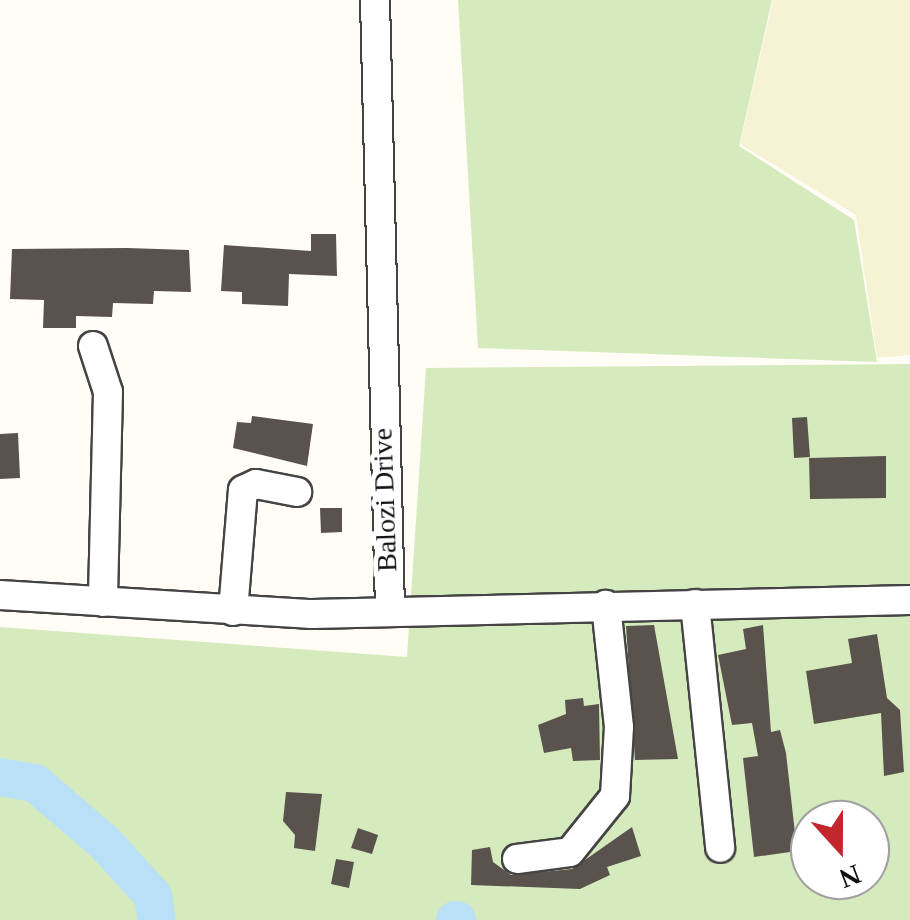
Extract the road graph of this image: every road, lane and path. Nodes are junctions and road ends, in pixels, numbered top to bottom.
1 (374, 0) edge
2 (93, 346) dead end
3 (297, 492) dead end
4 (0, 596) edge
5 (910, 600) edge
6 (103, 602) junction
7 (695, 604) junction
8 (606, 606) junction
9 (390, 609) junction
10 (234, 611) junction
11 (720, 848) dead end
12 (517, 859) dead end

1 - 9 street, Balozi Drive
2 - 6 street
3 - 10 street
4 - 6 street, Balozi Drive
5 - 7 street
6 - 10 street, Balozi Drive
7 - 8 street
7 - 11 street
8 - 9 street
8 - 12 street
9 - 10 street, Balozi Drive

